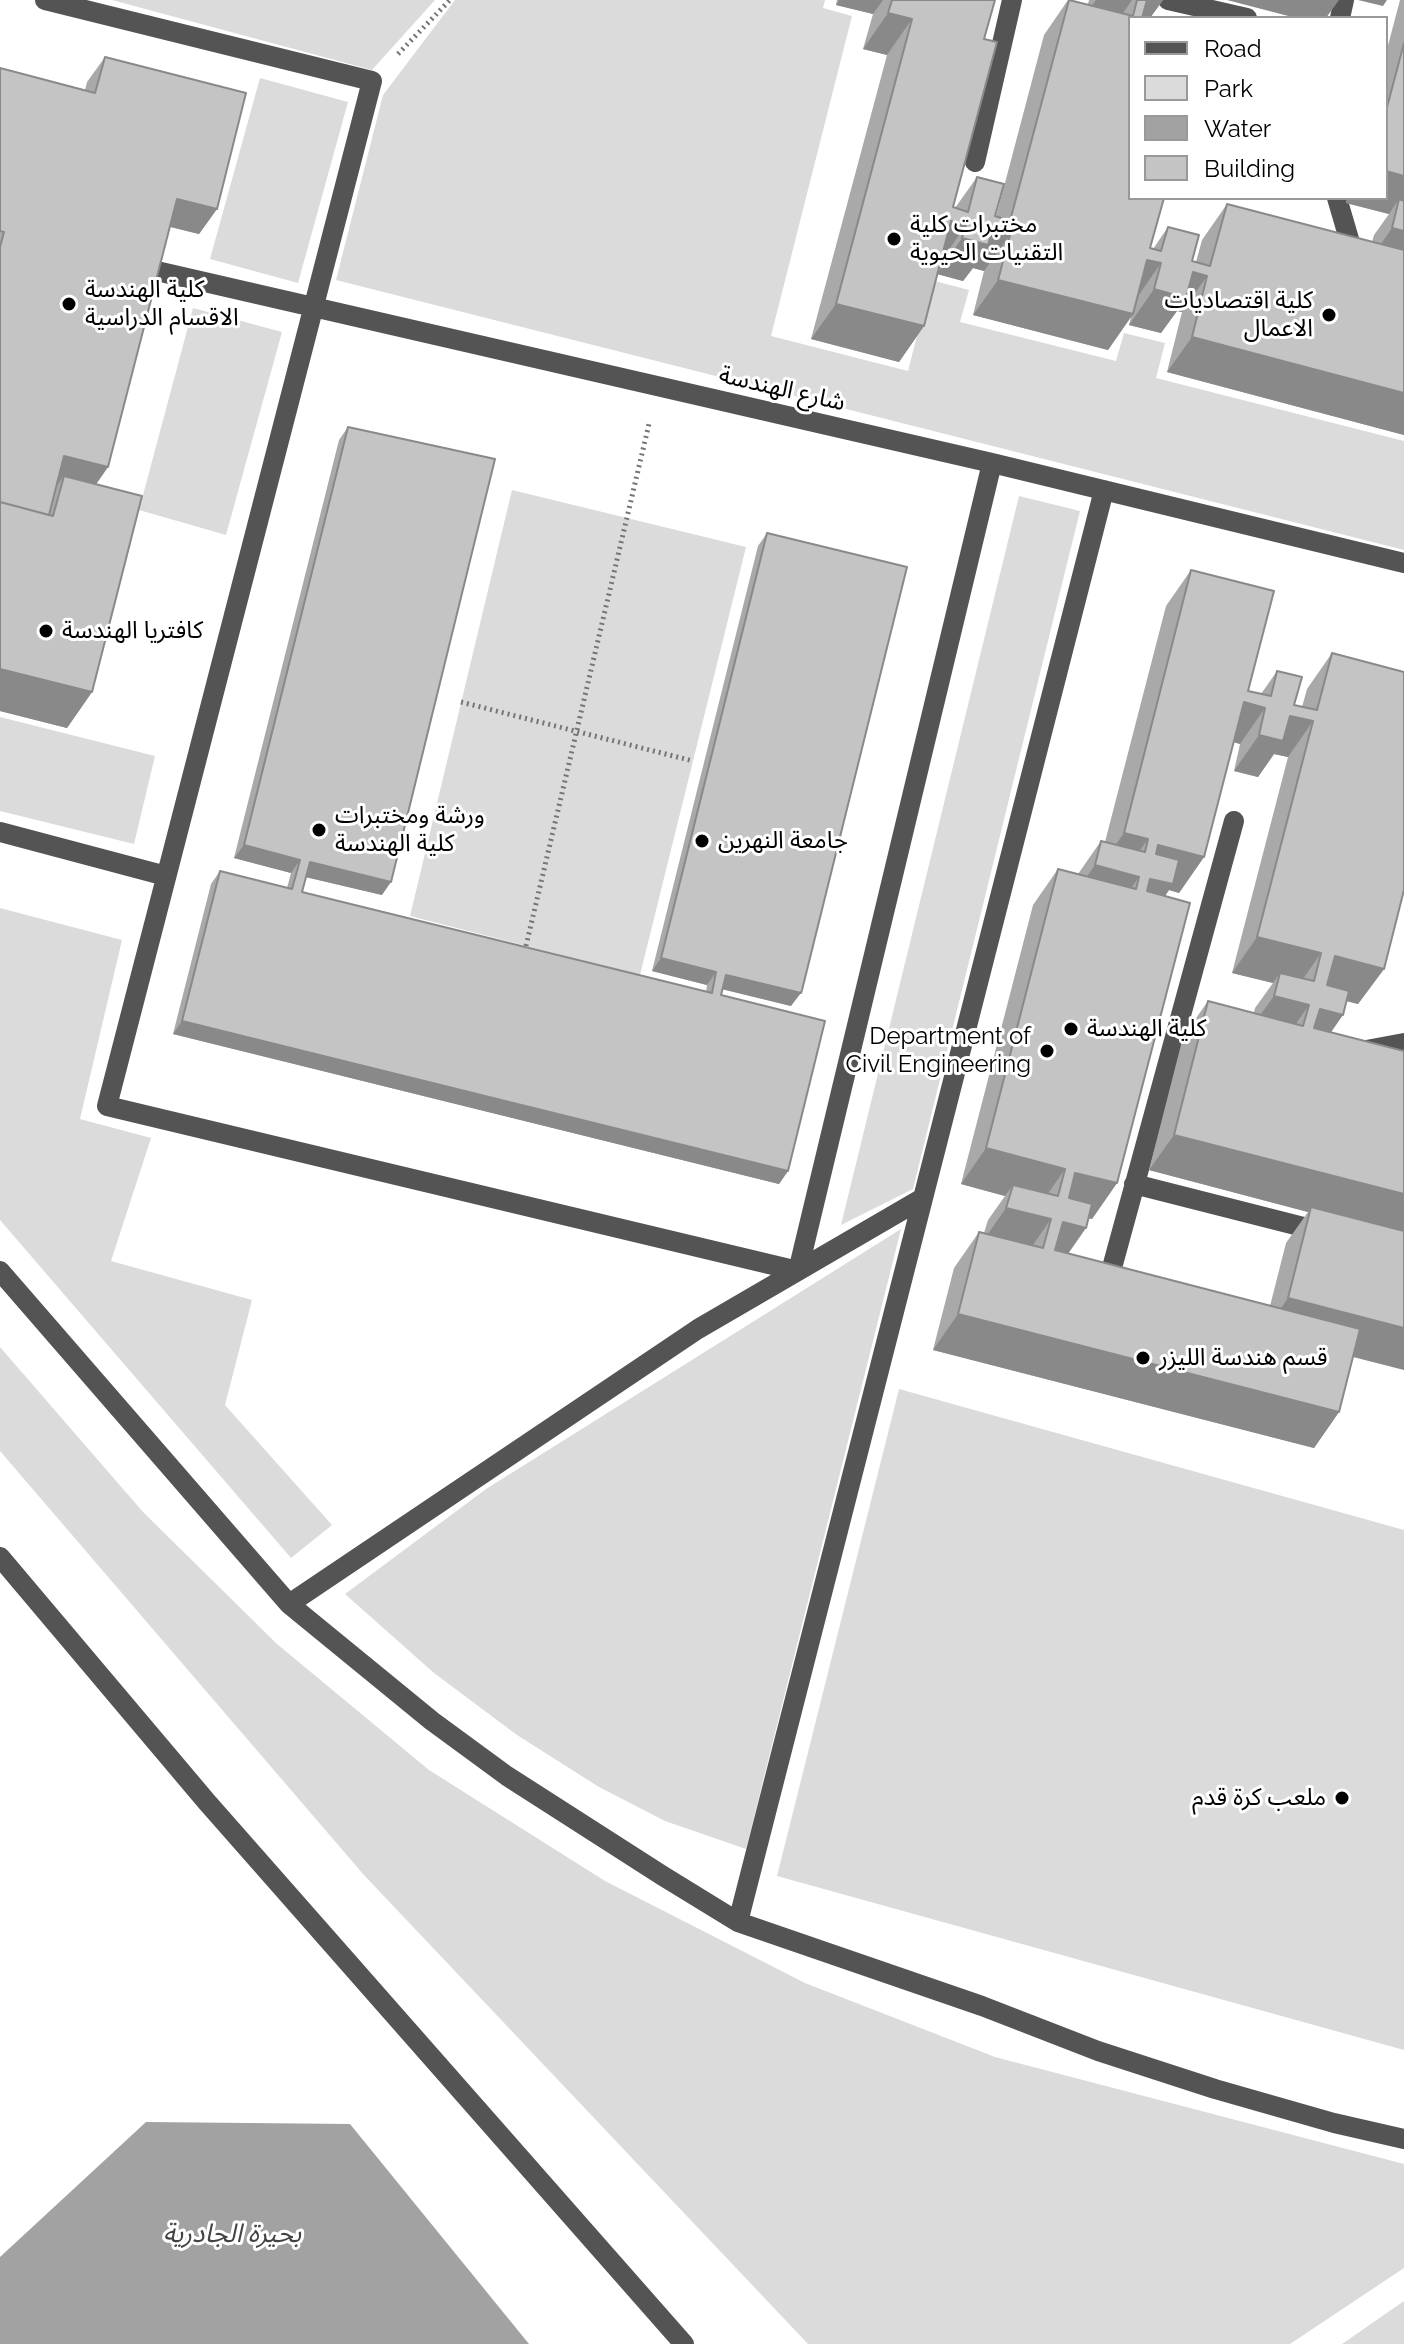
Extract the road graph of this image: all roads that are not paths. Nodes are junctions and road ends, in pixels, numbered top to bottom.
1 (45, 0) edge
2 (1012, 0) edge
3 (1168, 0) edge
4 (1238, 16) edge
5 (975, 162) edge
6 (1338, 200) edge
7 (148, 269) edge
8 (1373, 275) edge
9 (314, 307) junction
10 (992, 463) junction
11 (1104, 490) junction
12 (1404, 563) edge
13 (1234, 821) dead end
14 (0, 832) edge
15 (166, 876) junction
16 (1404, 1043) edge
17 (1337, 1055) edge
18 (1134, 1184) junction
19 (923, 1198) junction
20 (1344, 1238) edge
21 (1113, 1264) edge
22 (0, 1271) edge
23 (798, 1271) junction
24 (0, 1557) edge
25 (289, 1604) junction
26 (738, 1922) junction
27 (1404, 2139) edge
28 (684, 2344) edge

1 - 9 street
2 - 5 street
3 - 4 street
6 - 8 street
7 - 9 street, شارع الهندسة
9 - 10 street, شارع الهندسة
9 - 15 street
10 - 11 street, شارع الهندسة
10 - 23 street
11 - 12 street, شارع الهندسة
11 - 19 street
13 - 18 street
14 - 15 street
15 - 23 street
16 - 17 street
18 - 20 street
18 - 21 street
19 - 23 street
19 - 26 street
22 - 25 street
23 - 25 street
24 - 28 street
25 - 26 street
26 - 27 street

